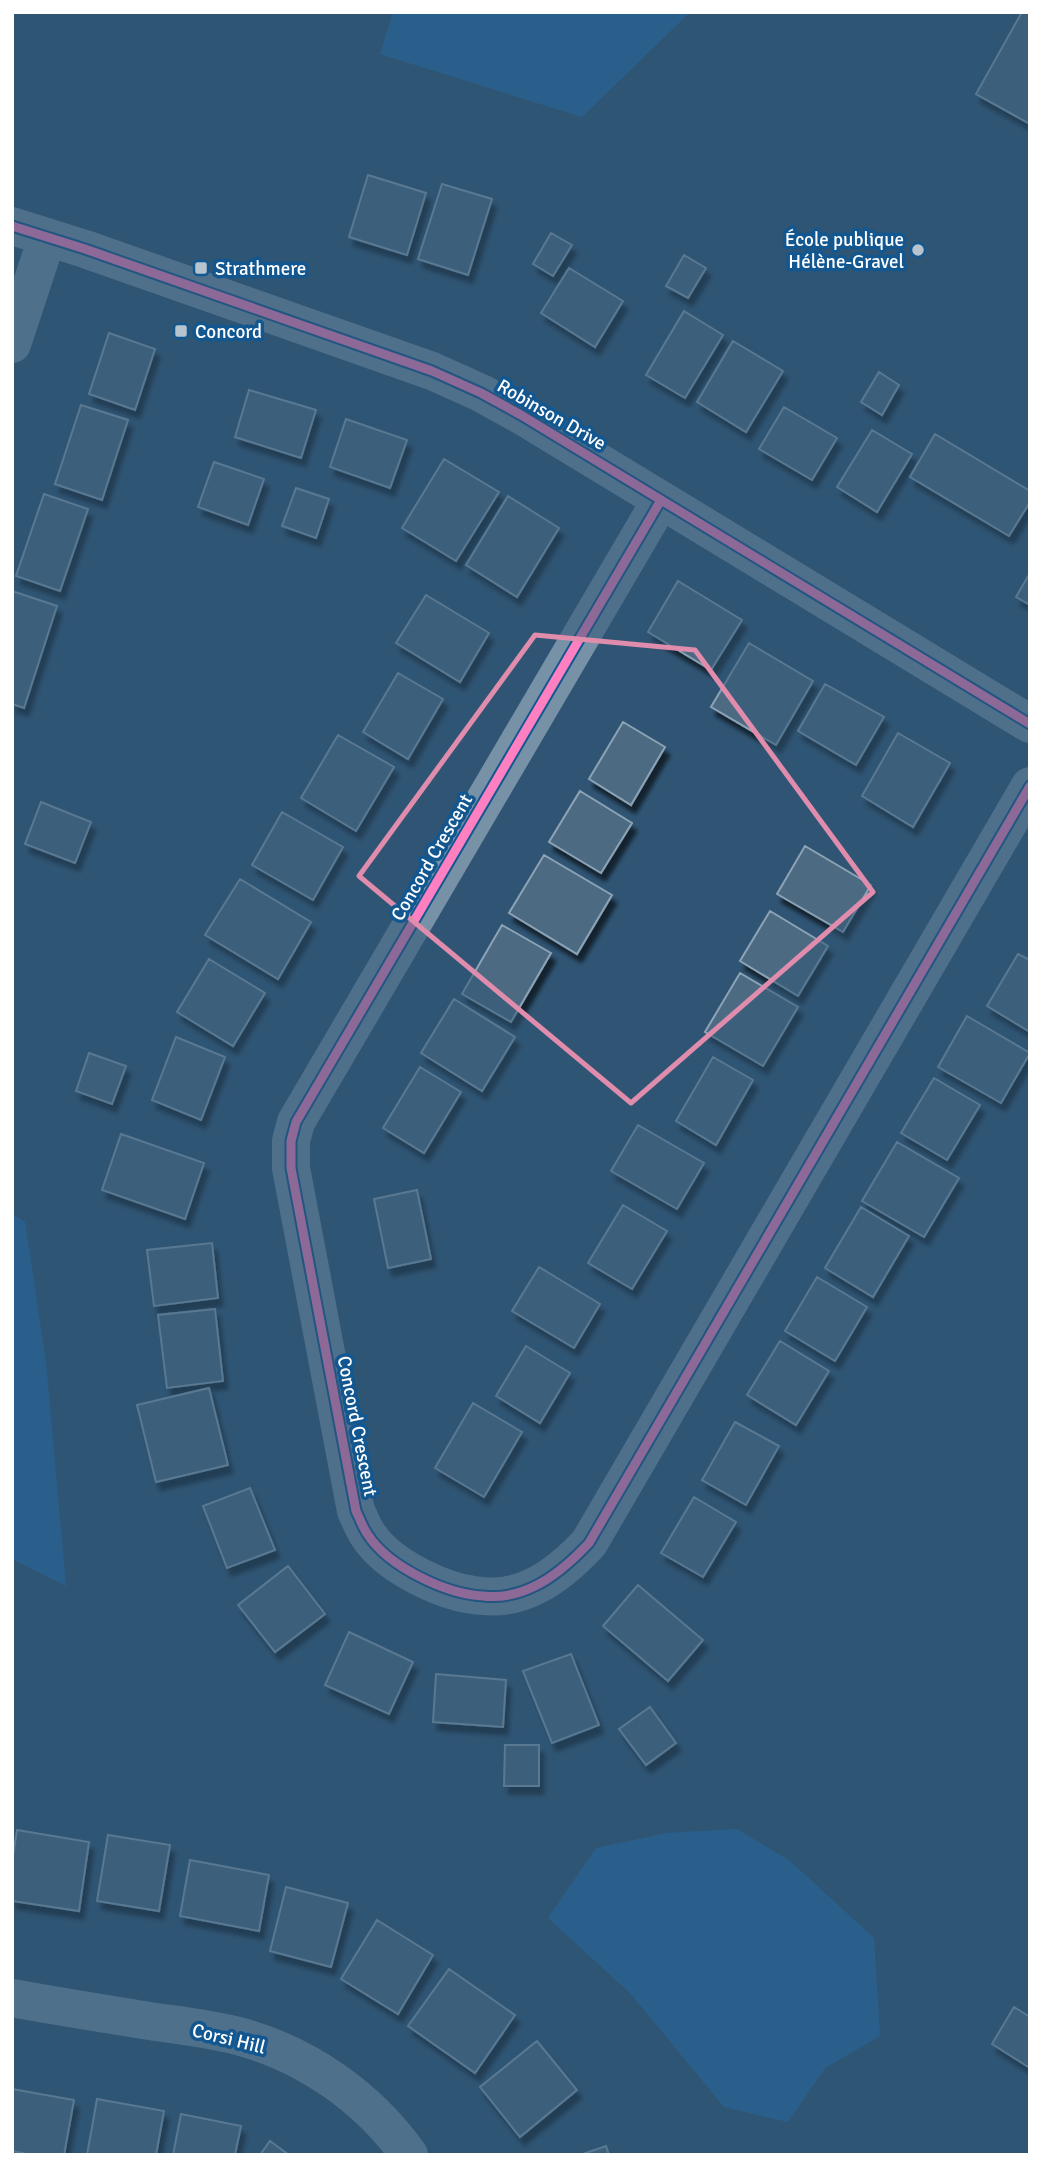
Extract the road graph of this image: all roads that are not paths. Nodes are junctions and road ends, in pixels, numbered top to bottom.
1 (30, 232) edge
2 (12, 344) edge
3 (661, 500) junction
4 (1030, 724) edge
5 (1030, 786) edge
6 (12, 1998) edge
7 (409, 2155) edge

1 - 2 street
1 - 3 street, Robinson Drive
3 - 4 street, Robinson Drive
3 - 5 street, Concord Crescent
6 - 7 street, Corsi Hill

